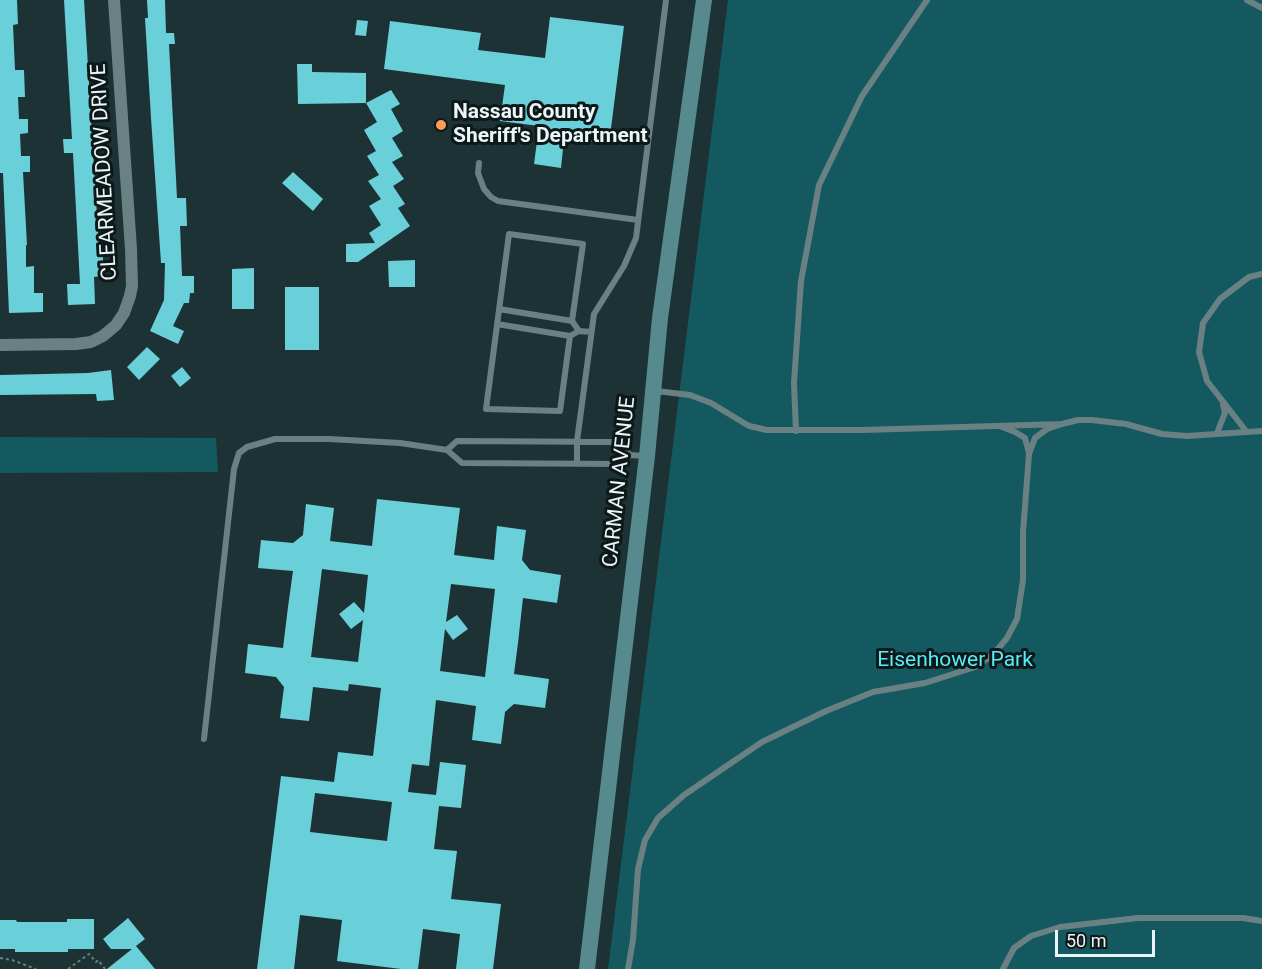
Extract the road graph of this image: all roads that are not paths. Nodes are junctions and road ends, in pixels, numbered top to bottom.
1 (114, 0) edge
2 (666, 0) edge
3 (704, 0) edge
4 (927, 0) edge
5 (1247, 0) edge
6 (1262, 8) edge
7 (480, 163) dead end
8 (638, 220) junction
9 (1262, 274) edge
10 (499, 309) junction
11 (572, 321) junction
12 (497, 324) junction
13 (579, 331) junction
14 (591, 332) junction
15 (570, 336) junction
16 (0, 345) edge
17 (652, 391) junction
18 (1222, 401) junction
19 (1062, 424) junction
20 (998, 426) junction
21 (1262, 430) edge
22 (796, 431) junction
23 (1246, 431) junction
24 (1217, 433) junction
25 (577, 441) junction
26 (447, 450) junction
27 (1029, 454) junction
28 (638, 455) junction
29 (578, 464) junction
30 (204, 739) dead end
31 (1262, 921) edge
32 (587, 969) edge
33 (628, 969) edge
34 (1003, 969) edge

1 - 16 street, CLEARMEADOW DRIVE
2 - 8 lane
3 - 17 main road, CARMAN AVENUE
4 - 22 lane
5 - 6 lane
7 - 8 lane
8 - 14 lane
9 - 18 lane
10 - 11 lane
10 - 11 lane
10 - 12 lane
11 - 13 lane
12 - 15 lane
12 - 15 lane
13 - 14 lane
13 - 15 lane
14 - 25 lane
17 - 22 lane
17 - 28 main road, CARMAN AVENUE
18 - 23 lane
18 - 24 lane
19 - 20 lane
19 - 24 lane
19 - 27 lane
20 - 22 lane
20 - 27 lane
21 - 23 lane
23 - 24 lane
25 - 26 lane
25 - 28 lane
25 - 29 lane
26 - 29 lane
26 - 30 lane
27 - 33 lane
28 - 29 lane
28 - 32 main road, CARMAN AVENUE
31 - 34 lane

